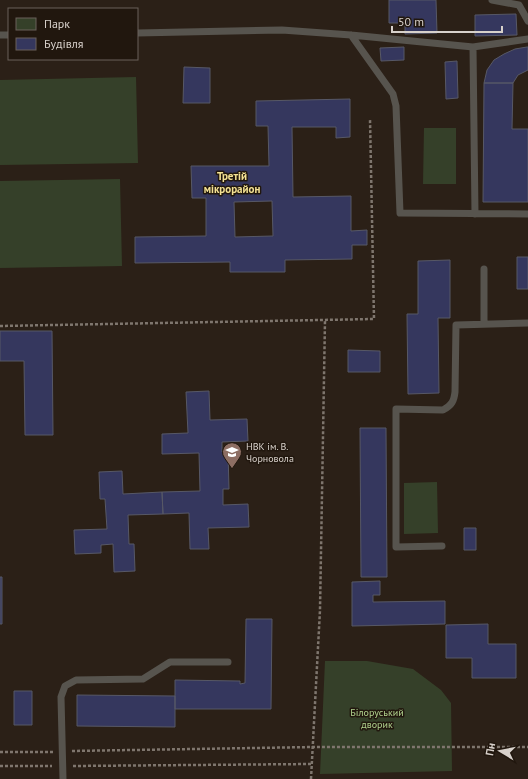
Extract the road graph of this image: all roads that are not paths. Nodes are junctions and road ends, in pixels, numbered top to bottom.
1 (492, 0) edge
2 (528, 22) edge
3 (138, 33) edge
4 (351, 35) junction
5 (528, 39) edge
6 (473, 47) junction
7 (476, 214) junction
8 (528, 214) edge
9 (484, 269) dead end
10 (528, 323) edge
11 (484, 324) junction
12 (442, 546) dead end
13 (228, 662) dead end
14 (62, 779) edge

1 - 2 lane
3 - 4 lane
4 - 6 lane
4 - 7 lane
5 - 6 lane
6 - 7 lane
7 - 8 lane
9 - 11 lane
10 - 11 lane
11 - 12 lane
13 - 14 lane

